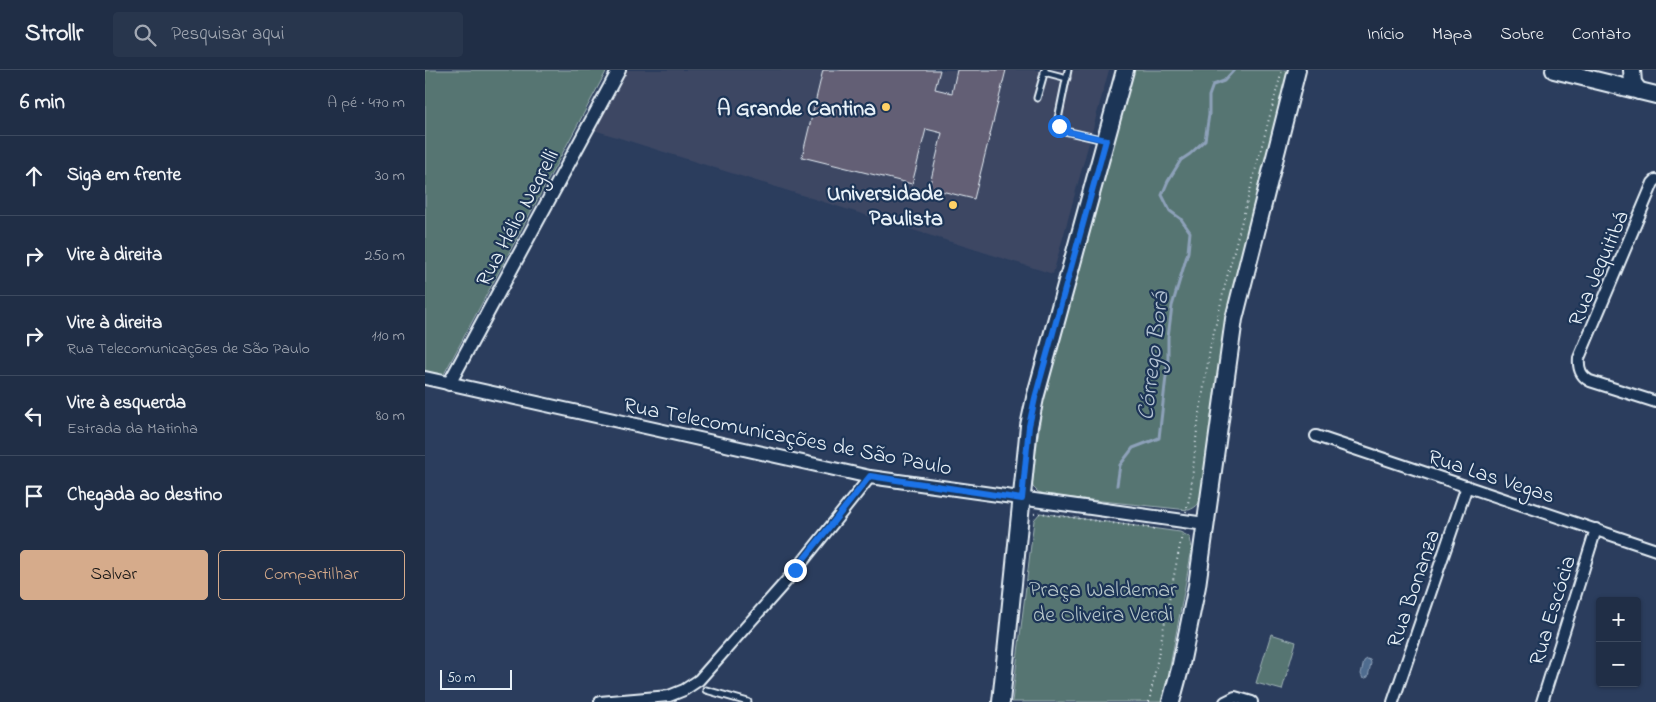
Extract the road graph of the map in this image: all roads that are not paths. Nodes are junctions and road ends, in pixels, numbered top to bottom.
1 (619, 70) edge
2 (1068, 70) edge
3 (1125, 70) edge
4 (1297, 70) edge
5 (1554, 70) edge
6 (1612, 70) edge
7 (1632, 70) edge
8 (1045, 71) edge
9 (1067, 78) junction
10 (1598, 80) junction
11 (1639, 91) junction
12 (1656, 95) edge
13 (1037, 98) dead end
14 (1106, 140) junction
15 (1656, 180) edge
16 (425, 378) edge
17 (449, 384) junction
18 (1656, 402) edge
19 (1316, 436) dead end
20 (870, 476) junction
21 (1467, 486) junction
22 (1022, 499) junction
23 (1205, 524) junction
24 (1596, 529) junction
25 (1656, 550) edge
26 (705, 690) dead end
27 (600, 702) edge
28 (747, 702) edge
29 (1001, 702) edge
30 (1171, 702) edge
31 (1225, 702) edge
32 (1252, 702) edge
33 (1393, 702) edge
34 (1542, 702) edge

1 - 17 street, Rua Hélio Negrelli
2 - 9 lane
3 - 14 main road
4 - 23 main road
5 - 10 main road
6 - 10 main road
7 - 11 main road
8 - 9 lane
8 - 13 lane
9 - 14 lane
10 - 11 main road
11 - 12 main road
14 - 22 main road
15 - 18 street, Rua Jequitibá
16 - 17 street, Rua Telecomunicações de São Paulo
17 - 20 street, Rua Telecomunicações de São Paulo
19 - 21 street, Rua Las Vegas
20 - 22 street, Rua Telecomunicações de São Paulo
20 - 27 street
21 - 24 street, Rua Las Vegas
21 - 33 street, Rua Bonanza
22 - 23 street, Rua Telecomunicações de São Paulo
22 - 29 main road
23 - 30 main road
24 - 25 street, Rua Las Vegas
24 - 34 street, Rua Escócia
26 - 28 lane
31 - 32 street

